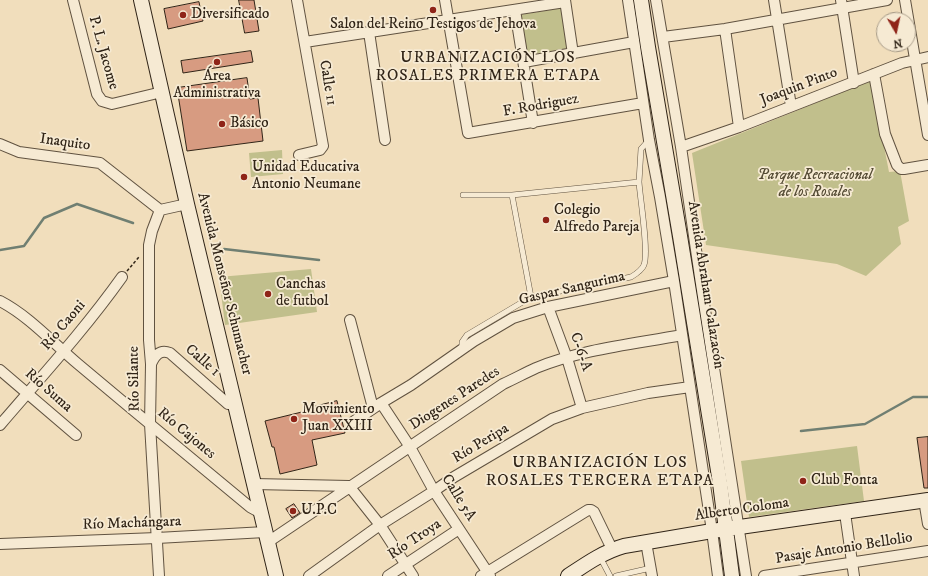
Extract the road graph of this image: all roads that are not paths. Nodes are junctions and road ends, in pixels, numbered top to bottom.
1 (73, 0) edge
2 (141, 0) edge
3 (297, 0) edge
4 (446, 0) edge
5 (628, 0) edge
6 (641, 0) edge
7 (656, 0) edge
8 (774, 0) edge
9 (887, 0) edge
10 (905, 0) edge
11 (565, 1) edge
12 (842, 4) edge
13 (515, 10) junction
14 (778, 19) junction
15 (449, 20) junction
16 (725, 28) junction
17 (369, 32) junction
18 (663, 37) junction
19 (305, 42) junction
20 (634, 42) junction
21 (573, 54) junction
22 (928, 57) edge
23 (915, 59) junction
24 (524, 62) junction
25 (874, 74) junction
26 (854, 83) junction
27 (162, 92) junction
28 (643, 103) junction
29 (791, 106) junction
30 (926, 114) edge
31 (533, 123) junction
32 (739, 127) junction
33 (928, 135) edge
34 (385, 140) dead end
35 (649, 140) junction
36 (0, 144) edge
37 (681, 147) junction
38 (300, 155) dead end
39 (928, 165) edge
40 (639, 182) junction
41 (463, 195) dead end
42 (512, 195) junction
43 (187, 204) junction
44 (160, 210) junction
45 (122, 277) road end
46 (674, 281) junction
47 (531, 297) junction
48 (0, 301) edge
49 (548, 307) junction
50 (350, 320) dead end
51 (682, 335) junction
52 (462, 349) junction
53 (63, 352) junction
54 (567, 358) junction
55 (151, 364) junction
56 (0, 370) edge
57 (690, 386) junction
58 (27, 393) junction
59 (236, 404) junction
60 (377, 406) junction
61 (582, 408) junction
62 (353, 422) dead end
63 (150, 424) junction
64 (0, 425) edge
65 (76, 435) dead end
66 (410, 447) junction
67 (254, 484) junction
68 (349, 486) junction
69 (434, 491) junction
70 (926, 500) edge
71 (261, 513) junction
72 (845, 513) junction
73 (928, 524) edge
74 (380, 525) junction
75 (733, 528) junction
76 (459, 529) junction
77 (712, 531) junction
78 (266, 537) junction
79 (157, 538) junction
80 (646, 542) junction
81 (0, 544) edge
82 (612, 550) junction
83 (928, 551) edge
84 (599, 556) junction
85 (851, 562) junction
86 (405, 564) junction
87 (652, 572) edge
88 (486, 575) edge
89 (159, 576) edge
90 (276, 576) edge
91 (309, 576) edge
92 (388, 576) edge
93 (413, 576) edge
94 (568, 576) edge
95 (610, 576) edge
96 (616, 576) edge
97 (718, 576) edge
98 (732, 576) edge
99 (746, 576) edge
100 (764, 576) edge
101 (854, 576) edge

1 - 27 street, P. L. Jacome
2 - 27 street, Avenida Monseñor Schumacher
3 - 19 street, Calle 11
4 - 15 street
5 - 20 street, Avenida Abraham Calazacón
6 - 75 street, Avenida Abraham Calazacón
7 - 18 street, Avenida Abraham Calazacón
8 - 14 street
9 - 12 street
10 - 23 street
11 - 13 street
11 - 21 street
12 - 14 street
12 - 26 street
13 - 15 street
13 - 24 street
14 - 16 street
14 - 29 street
15 - 17 street
15 - 31 street, F. Rodriguez
16 - 18 street
16 - 32 street
17 - 19 street
17 - 34 street
18 - 37 street, Avenida Abraham Calazacón
19 - 38 street, Calle 11
20 - 21 street
20 - 28 street, Avenida Abraham Calazacón
21 - 24 street
22 - 23 street, Joaquin Pinto
23 - 25 street, Joaquin Pinto
23 - 30 street
24 - 31 street
25 - 26 street, Joaquin Pinto
25 - 39 street
26 - 29 street, Joaquin Pinto
27 - 43 street, Avenida Monseñor Schumacher
28 - 31 street, F. Rodriguez
28 - 35 street, Avenida Abraham Calazacón
29 - 32 street, Joaquin Pinto
30 - 33 street
32 - 37 street, Joaquin Pinto
35 - 40 lane
35 - 46 street, Avenida Abraham Calazacón
36 - 44 street, Inaquito
37 - 75 street, Avenida Abraham Calazacón
40 - 42 lane
40 - 47 lane
41 - 42 lane
42 - 47 lane
43 - 44 street
43 - 59 street, Avenida Monseñor Schumacher
44 - 55 street, Río Silante
45 - 53 street, Río Caoni
46 - 49 street, Gaspar Sangurima
46 - 51 street, Avenida Abraham Calazacón
47 - 52 lane
48 - 53 street, Río Cajones
49 - 52 street, Gaspar Sangurima
49 - 54 street, C-6-A
50 - 60 street
51 - 54 street, Diogenes Paredes
51 - 57 street, Avenida Abraham Calazacón
52 - 60 street, Gaspar Sangurima
53 - 58 street, Río Caoni
53 - 63 street, Río Cajones
54 - 61 street, C-6-A
54 - 66 street, Diogenes Paredes
55 - 59 street, Calle 1
55 - 63 street, Río Silante
56 - 58 street, Río Suma
57 - 61 street, Río Peripa
57 - 77 street, Avenida Abraham Calazacón
58 - 64 street, Río Caoni
58 - 65 street, Río Suma
59 - 67 street, Avenida Monseñor Schumacher
60 - 62 street
60 - 66 street, Calle 5A
61 - 69 street, Río Peripa
63 - 71 street, Río Cajones
63 - 79 street, Río Silante
66 - 68 street, Diogenes Paredes
66 - 69 street, Calle 5A
67 - 68 street
67 - 71 street, Avenida Monseñor Schumacher
68 - 74 street
68 - 78 street, Diogenes Paredes
69 - 74 street, Río Peripa
69 - 76 street, Calle 5A
70 - 72 street, Alberto Coloma
70 - 73 street
71 - 78 street, Avenida Monseñor Schumacher
72 - 75 street, Alberto Coloma
72 - 85 street
74 - 86 street
74 - 91 street, Río Peripa
75 - 77 street, Alberto Coloma
75 - 98 street, Avenida Abraham Calazacón
75 - 99 street, Avenida Abraham Calazacón
76 - 86 street, Río Troya
76 - 88 street, Calle 5A
77 - 80 street, Alberto Coloma
77 - 97 street, Avenida Abraham Calazacón
78 - 79 street, Río Machángara
78 - 90 street, Avenida Monseñor Schumacher
79 - 81 street, Río Machángara
79 - 89 street, Río Silante
80 - 82 street, Alberto Coloma
80 - 87 street
82 - 84 street, Alberto Coloma
82 - 88 street
83 - 85 street, Pasaje Antonio Bellolio
84 - 94 street, Alberto Coloma
84 - 95 lane
85 - 100 street, Pasaje Antonio Bellolio
85 - 101 street
86 - 92 street, Río Troya
86 - 93 street
87 - 96 lane

